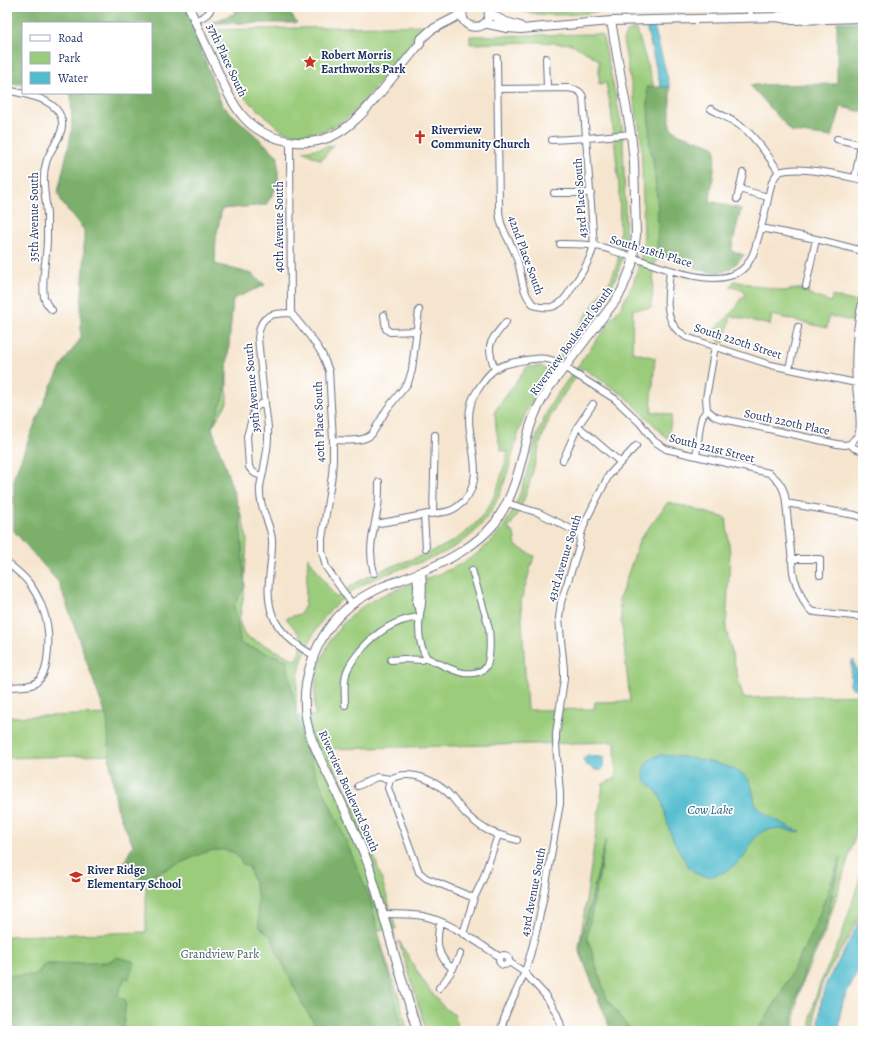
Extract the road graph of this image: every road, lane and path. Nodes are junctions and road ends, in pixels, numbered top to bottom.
1 (189, 7) edge
2 (211, 7) edge
3 (750, 7) edge
4 (463, 9) edge
5 (488, 9) edge
6 (863, 10) edge
7 (750, 17) junction
8 (777, 17) junction
9 (863, 18) edge
10 (195, 21) junction
11 (611, 21) junction
12 (466, 24) junction
13 (484, 24) junction
14 (531, 27) junction
15 (420, 44) junction
16 (497, 58) dead end
17 (546, 58) dead end
18 (547, 88) junction
19 (497, 89) junction
20 (7, 90) edge
21 (711, 109) dead end
22 (631, 134) junction
23 (587, 138) junction
24 (837, 139) dead end
25 (552, 140) dead end
26 (290, 141) junction
27 (862, 145) edge
28 (779, 172) junction
29 (743, 173) dead end
30 (855, 178) junction
31 (863, 180) edge
32 (739, 189) junction
33 (554, 193) dead end
34 (591, 193) junction
35 (768, 197) junction
36 (737, 199) dead end
37 (761, 228) junction
38 (816, 239) junction
39 (560, 244) dead end
40 (594, 245) junction
41 (863, 250) edge
42 (633, 257) junction
43 (670, 270) junction
44 (806, 286) dead end
45 (863, 298) edge
46 (544, 308) joint
47 (52, 310) dead end
48 (419, 310) dead end
49 (291, 313) junction
50 (384, 315) dead end
51 (506, 322) dead end
52 (798, 327) dead end
53 (417, 331) junction
54 (715, 346) junction
55 (565, 367) junction
56 (789, 368) junction
57 (495, 369) junction
58 (856, 383) junction
59 (265, 403) junction
60 (593, 404) dead end
61 (707, 410) junction
62 (578, 426) junction
63 (435, 435) dead end
64 (333, 440) junction
65 (850, 444) junction
66 (636, 446) dead end
67 (863, 451) edge
68 (696, 456) junction
69 (563, 460) dead end
70 (620, 462) junction
71 (262, 476) junction
72 (379, 482) dead end
73 (507, 503) junction
74 (786, 503) junction
75 (433, 514) junction
76 (424, 515) junction
77 (863, 518) edge
78 (374, 524) junction
79 (581, 534) junction
80 (426, 548) dead end
81 (791, 559) junction
82 (7, 562) edge
83 (472, 570) dead end
84 (374, 573) dead end
85 (419, 573) junction
86 (820, 575) dead end
87 (352, 604) junction
88 (420, 614) junction
89 (863, 617) edge
90 (313, 655) junction
91 (427, 658) junction
92 (391, 660) dead end
93 (7, 687) edge
94 (345, 705) dead end
95 (390, 779) junction
96 (358, 786) dead end
97 (498, 835) junction
98 (517, 840) dead end
99 (474, 898) junction
100 (383, 914) junction
101 (440, 922) junction
102 (463, 934) junction
103 (460, 954) dead end
104 (453, 969) junction
105 (524, 972) junction
106 (439, 988) dead end
107 (417, 1031) edge
108 (501, 1031) edge
109 (562, 1031) edge

1 - 10 street, 37th Place South
2 - 10 street
3 - 7 street
4 - 12 street
4 - 15 street
5 - 13 street
5 - 14 street
6 - 8 street
7 - 8 street
7 - 11 street
8 - 9 street
10 - 26 street, 37th Place South
11 - 14 street
11 - 22 street, Riverview Boulevard South
12 - 13 street
12 - 15 street
13 - 14 street
15 - 26 street
16 - 19 street, 42nd Place South
17 - 18 street
18 - 19 street
18 - 23 street, 43rd Place South
19 - 46 street, 42nd Place South
20 - 47 street, 35th Avenue South
21 - 28 street
22 - 23 street
22 - 42 street, Riverview Boulevard South
23 - 25 street
23 - 34 street, 43rd Place South
24 - 27 street
26 - 49 street, 40th Avenue South
27 - 30 street
28 - 30 street
28 - 35 street
29 - 32 street
30 - 31 street
32 - 35 street
32 - 36 street
33 - 34 street
34 - 40 street, 43rd Place South
35 - 37 street
37 - 38 street
37 - 43 street, South 218th Place
38 - 41 street
38 - 44 street
39 - 40 street, South 218th Place
40 - 42 street, South 218th Place
40 - 46 street, 43rd Place South
42 - 43 street, South 218th Place
42 - 55 street, Riverview Boulevard South
43 - 54 street, South 220th Street
45 - 58 street
48 - 53 street
49 - 59 street, 39th Avenue South
49 - 64 street, 40th Place South
50 - 53 street
51 - 57 street
52 - 56 street
53 - 64 street
54 - 56 street, South 220th Street
54 - 61 street
55 - 57 street, South 221st Street
55 - 68 street, South 221st Street
55 - 73 street, Riverview Boulevard South
56 - 58 street, South 220th Street
57 - 75 street
58 - 65 street
59 - 71 street, 39th Avenue South
59 - 71 street
60 - 62 street
61 - 65 street, South 220th Place
61 - 68 street
62 - 69 street
62 - 70 street
63 - 75 street
64 - 87 street, 40th Place South
65 - 67 street, South 220th Place
66 - 70 street, 43rd Avenue South
68 - 74 street, South 221st Street
70 - 79 street, 43rd Avenue South
71 - 90 street, 39th Avenue South
72 - 78 street
73 - 79 street
73 - 85 street, Riverview Boulevard South
74 - 77 street
74 - 81 street, South 221st Street
75 - 76 street
76 - 78 street
76 - 80 street
78 - 84 street
79 - 105 street, 43rd Avenue South
81 - 86 street
81 - 89 street, South 221st Street
82 - 93 street
83 - 91 street
85 - 87 street, Riverview Boulevard South
85 - 88 street
87 - 90 street, Riverview Boulevard South
88 - 91 street
88 - 94 street
90 - 100 street, Riverview Boulevard South
91 - 92 street
95 - 96 street
95 - 97 street
95 - 99 street
97 - 98 street
97 - 99 street
99 - 102 street
100 - 101 street
100 - 107 street, Riverview Boulevard South
101 - 102 street
101 - 104 street
102 - 105 street
103 - 104 street
104 - 106 street
105 - 108 street
105 - 109 street

